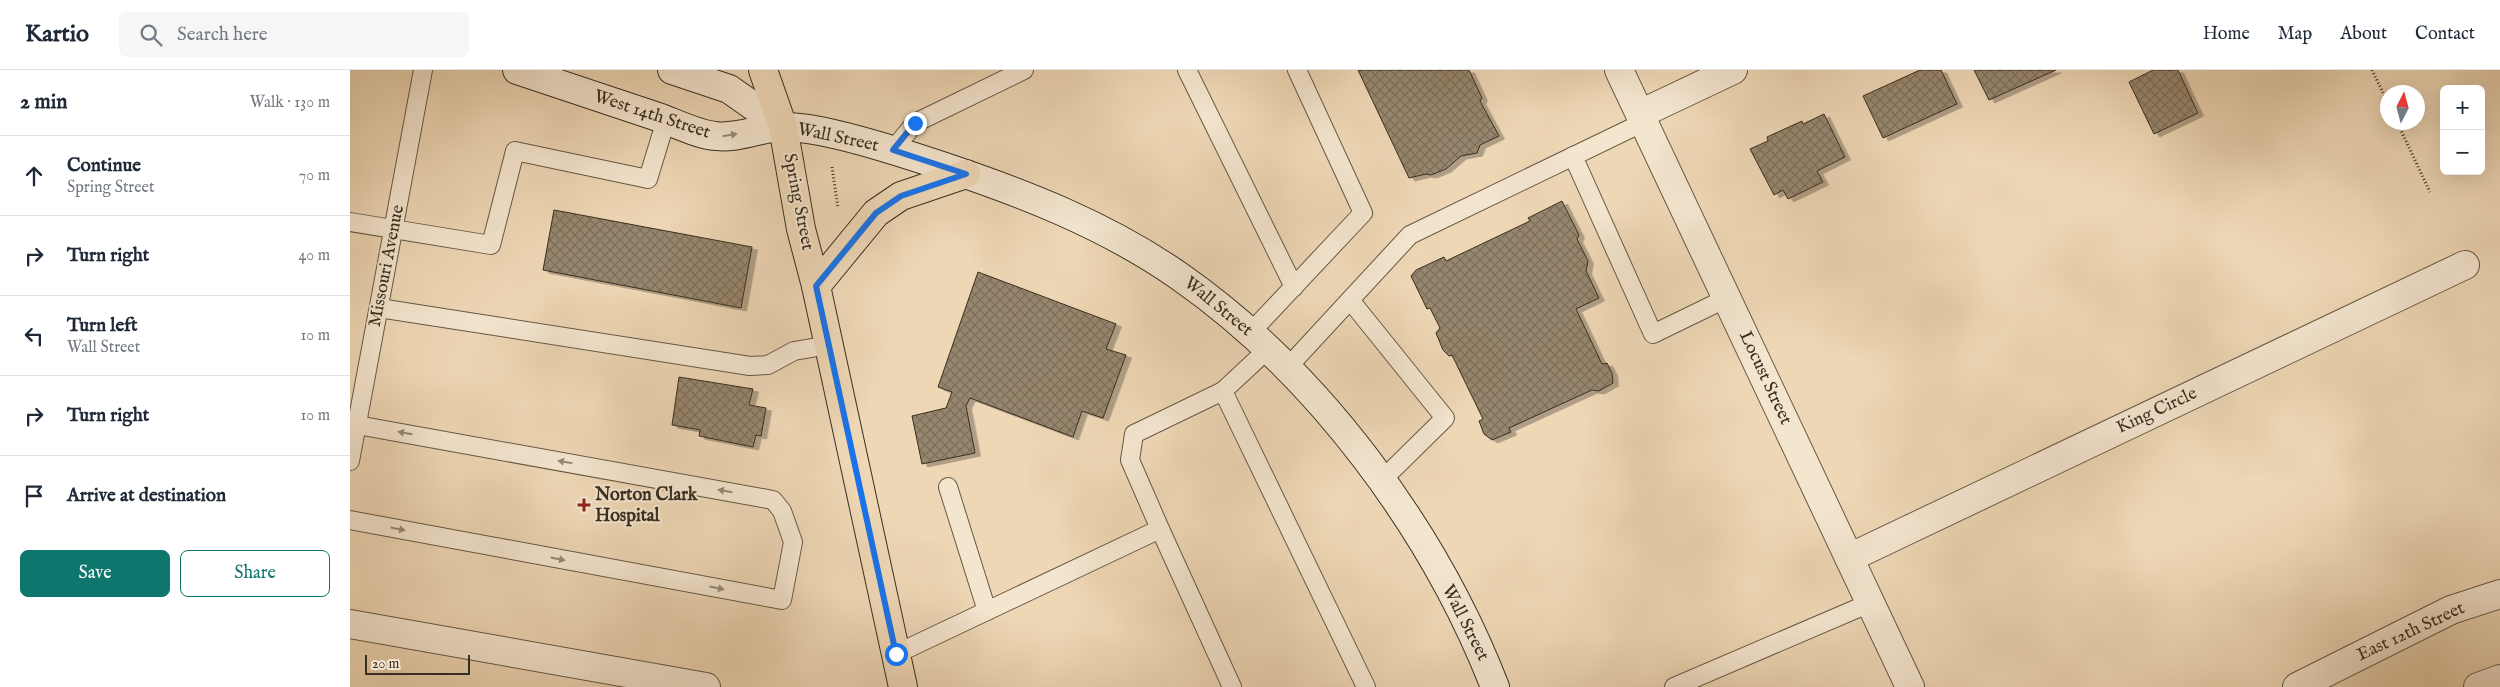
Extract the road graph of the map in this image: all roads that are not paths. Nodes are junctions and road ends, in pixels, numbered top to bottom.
1 (423, 70) edge
2 (517, 70) edge
3 (672, 70) edge
4 (763, 70) edge
5 (1024, 70) edge
6 (1187, 70) edge
7 (1297, 70) edge
8 (1619, 70) edge
9 (1733, 70) edge
10 (1642, 118) junction
11 (666, 120) junction
12 (783, 127) junction
13 (893, 150) junction
14 (1573, 156) junction
15 (966, 174) junction
16 (350, 222) edge
17 (394, 230) junction
18 (2465, 265) dead end
19 (816, 286) junction
20 (1294, 287) junction
21 (1727, 298) junction
22 (1350, 300) junction
23 (379, 308) junction
24 (1259, 341) junction
25 (829, 345) junction
26 (1287, 368) junction
27 (1222, 391) junction
28 (357, 424) junction
29 (350, 461) edge
30 (1381, 481) junction
31 (948, 487) dead end
32 (350, 520) edge
33 (1160, 529) junction
34 (1849, 558) junction
35 (2500, 594) edge
36 (1870, 604) junction
37 (987, 611) junction
38 (350, 624) edge
39 (896, 654) junction
40 (2500, 678) edge
41 (706, 687) edge
42 (903, 687) edge
43 (1232, 687) edge
44 (1366, 687) edge
45 (1495, 687) edge
46 (1674, 687) edge
47 (1910, 687) edge
48 (2298, 687) edge
49 (2478, 687) edge

1 - 17 lane, Missouri Avenue
2 - 11 street, West 14th Street
3 - 12 street
4 - 12 main road, Spring Street
5 - 13 lane
6 - 20 lane
7 - 20 lane
8 - 10 street, Locust Street
9 - 10 street
10 - 14 lane
10 - 21 street, Locust Street
11 -> 12 street, West 14th Street
11 - 17 lane
12 - 13 street, Wall Street
12 - 19 main road, Spring Street
13 - 15 street, Wall Street
14 - 21 lane
14 - 22 lane
15 - 19 main road
15 - 24 street, Wall Street
16 - 17 lane
17 - 23 lane, Missouri Avenue
18 - 34 street, King Circle
19 - 25 main road, Spring Street
20 - 24 lane
21 - 34 street, Locust Street
22 - 26 lane
22 - 30 lane
23 - 25 lane
23 - 28 lane, Missouri Avenue
24 - 26 street, Wall Street
24 - 27 lane
25 - 39 main road, Spring Street
26 - 30 street, Wall Street
27 - 33 lane
27 - 44 lane
28 - 29 lane, Missouri Avenue
32 -> 28 lane
30 - 45 street, Wall Street
31 - 37 lane
33 - 37 lane
33 - 43 lane
34 - 36 street, Locust Street
35 - 48 street, East 12th Street
36 - 46 lane
36 - 47 street, Locust Street
37 - 39 lane
38 - 41 street
39 - 42 main road, Spring Street
40 - 49 street

